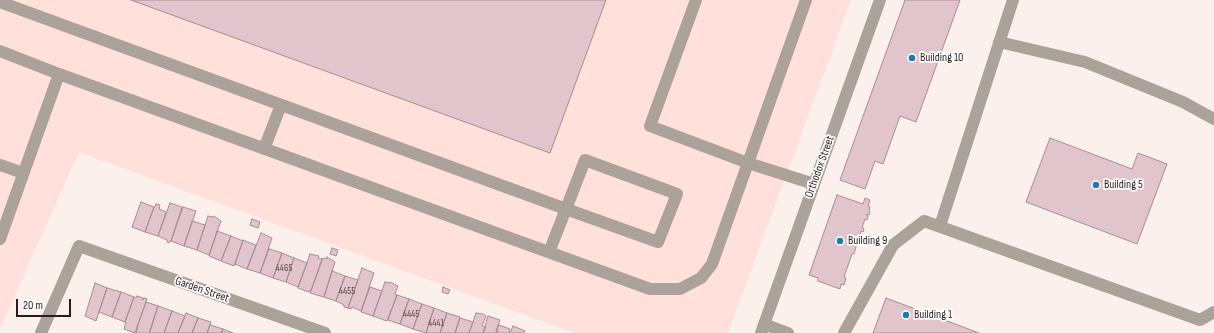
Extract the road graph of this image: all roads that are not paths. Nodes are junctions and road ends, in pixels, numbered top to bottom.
1 (696, 0) edge
2 (806, 0) edge
3 (880, 0) edge
4 (1013, 0) edge
5 (0, 2) edge
6 (999, 42) junction
7 (0, 51) edge
8 (59, 74) junction
9 (281, 105) junction
10 (1214, 119) edge
11 (264, 149) junction
12 (748, 163) junction
13 (0, 165) edge
14 (23, 173) junction
15 (814, 184) junction
16 (566, 209) junction
17 (940, 226) junction
18 (0, 239) edge
19 (549, 252) junction
20 (1214, 312) edge
21 (762, 329) edge
22 (41, 333) edge
23 (325, 333) edge
24 (788, 333) edge
25 (844, 333) edge

1 - 12 street
2 - 12 street
3 - 15 street, Orthodox Street
4 - 6 street
5 - 9 street
6 - 10 street
6 - 17 street
7 - 8 street
8 - 11 street
8 - 14 street
9 - 11 street
9 - 16 street
11 - 19 street
12 - 15 street
12 - 19 street
13 - 14 street
14 - 18 street
15 - 21 street, Orthodox Street
16 - 16 street
16 - 19 street
17 - 20 street
17 - 25 street
21 - 24 street
22 - 23 street, Garden Street

